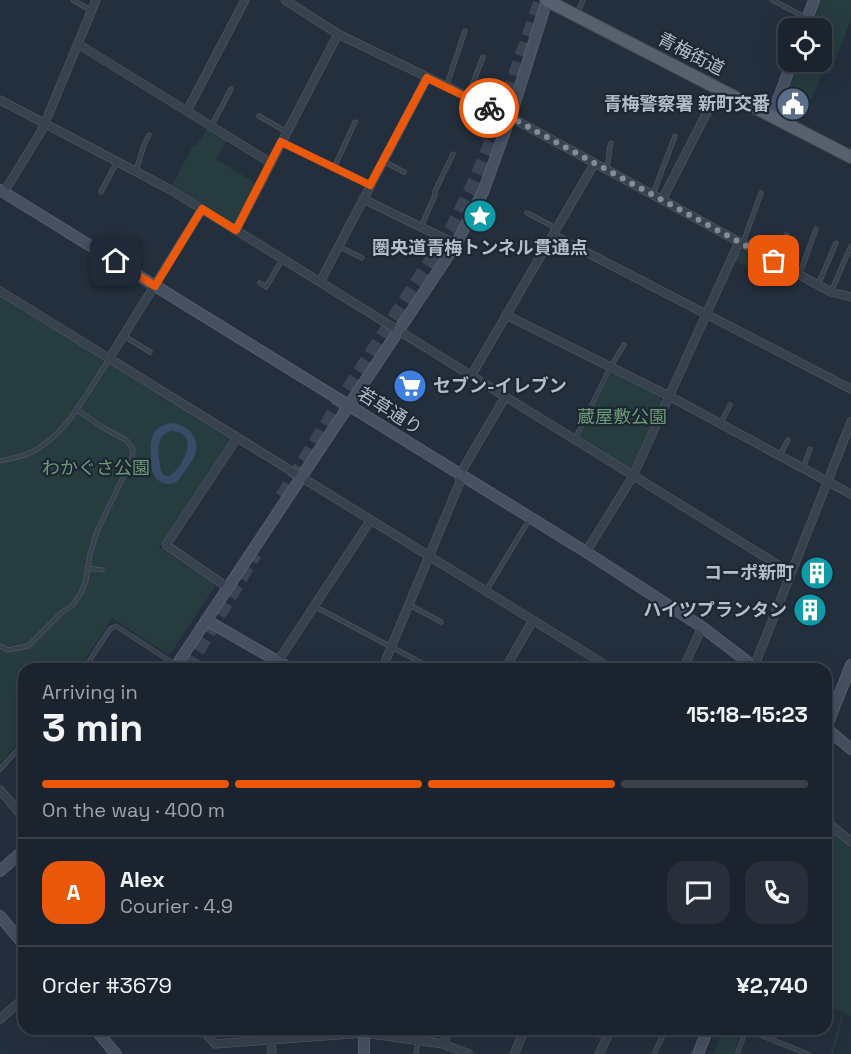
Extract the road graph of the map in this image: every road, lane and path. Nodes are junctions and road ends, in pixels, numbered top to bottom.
1 (73, 0) edge
2 (96, 0) edge
3 (245, 0) edge
4 (286, 0) edge
5 (546, 0) edge
6 (583, 0) edge
7 (772, 0) edge
8 (814, 0) edge
9 (92, 11) junction
10 (577, 15) junction
11 (798, 18) edge
12 (808, 18) edge
13 (465, 31) dead end
14 (338, 34) junction
15 (78, 44) junction
16 (483, 57) dead end
17 (788, 72) edge
18 (427, 78) junction
19 (446, 87) junction
20 (231, 89) dead end
21 (719, 89) junction
22 (467, 97) junction
23 (0, 100) edge
24 (187, 111) junction
25 (259, 116) dead end
26 (772, 116) junction
27 (510, 117) junction
28 (355, 122) dead end
29 (44, 124) junction
30 (212, 126) junction
31 (287, 132) junction
32 (149, 135) dead end
33 (675, 136) dead end
34 (281, 142) junction
35 (611, 142) dead end
36 (453, 154) dead end
37 (851, 157) edge
38 (383, 161) junction
39 (117, 162) junction
40 (271, 163) junction
41 (594, 164) junction
42 (334, 168) junction
43 (437, 168) dead end
44 (605, 170) junction
45 (136, 171) junction
46 (444, 171) junction
47 (404, 172) dead end
48 (370, 185) junction
49 (101, 192) dead end
50 (1, 193) edge
51 (761, 194) dead end
52 (653, 195) junction
53 (363, 199) junction
54 (662, 200) junction
55 (202, 209) junction
56 (527, 213) dead end
57 (421, 227) junction
58 (816, 229) dead end
59 (236, 230) junction
60 (555, 232) junction
61 (786, 235) dead end
62 (741, 243) junction
63 (836, 243) dead end
64 (456, 244) junction
65 (338, 246) junction
66 (851, 246) edge
67 (362, 258) dead end
68 (283, 259) junction
69 (774, 261) junction
70 (799, 275) junction
71 (320, 282) junction
72 (260, 283) dead end
73 (818, 285) junction
74 (155, 286) junction
75 (0, 291) edge
76 (831, 292) junction
77 (851, 297) edge
78 (706, 314) junction
79 (506, 315) junction
80 (398, 331) junction
81 (124, 336) junction
82 (624, 345) dead end
83 (150, 352) dead end
84 (109, 359) junction
85 (610, 368) junction
86 (471, 376) junction
87 (851, 388) edge
88 (669, 396) junction
89 (505, 397) junction
90 (349, 405) junction
91 (730, 405) dead end
92 (77, 410) junction
93 (851, 422) edge
94 (720, 424) junction
95 (237, 438) junction
96 (574, 440) junction
97 (788, 440) dead end
98 (810, 449) dead end
99 (780, 456) junction
100 (0, 461) edge
101 (803, 468) junction
102 (460, 474) junction
103 (633, 476) junction
104 (301, 477) junction
105 (828, 481) junction
106 (851, 494) edge
107 (531, 518) junction
108 (370, 520) junction
109 (586, 552) junction
110 (429, 556) junction
111 (87, 568) junction
112 (102, 570) dead end
113 (791, 573) junction
114 (227, 587) junction
115 (486, 591) junction
116 (314, 605) junction
117 (409, 605) junction
118 (206, 620) junction
119 (533, 620) junction
120 (441, 622) dead end
121 (702, 627) junction
122 (0, 646) edge
123 (392, 646) junction
124 (87, 663) edge
125 (169, 663) edge
126 (178, 663) edge
127 (272, 663) edge
128 (276, 663) edge
129 (385, 663) edge
130 (422, 663) edge
131 (508, 663) edge
132 (596, 663) edge
133 (686, 663) edge
134 (749, 663) edge
135 (757, 663) edge
136 (851, 665) edge
137 (832, 713) edge
138 (832, 733) edge
139 (851, 749) edge
140 (18, 750) edge
141 (0, 769) edge
142 (0, 790) edge
143 (18, 811) edge
144 (832, 825) edge
145 (851, 842) edge
146 (18, 856) edge
147 (0, 872) edge
148 (0, 916) edge
149 (18, 938) edge
150 (18, 1003) edge
151 (0, 1019) edge
152 (103, 1035) edge
153 (207, 1035) edge
154 (297, 1035) edge
155 (364, 1035) edge
156 (388, 1035) edge
157 (447, 1035) edge
158 (522, 1035) edge
159 (608, 1035) edge
160 (663, 1035) edge
161 (706, 1035) edge
162 (746, 1035) edge
163 (763, 1035) edge
164 (772, 1035) edge
165 (771, 1038) junction
166 (271, 1040) junction
167 (418, 1040) junction
168 (443, 1044) junction
169 (116, 1054) edge
170 (272, 1054) edge
171 (364, 1054) edge
172 (416, 1054) edge
173 (469, 1054) edge
174 (514, 1054) edge
175 (599, 1054) edge
176 (654, 1054) edge
177 (698, 1054) edge
178 (737, 1054) edge
179 (807, 1054) edge

1 - 9 lane
2 - 9 street
3 - 24 street
4 - 14 street
5 - 10 main road, 青梅街道
5 - 27 street
6 - 10 lane
7 - 11 lane
8 - 12 street
9 - 15 street
10 - 21 main road, 青梅街道
13 - 19 lane
14 - 18 street
14 - 31 street
15 - 24 street
15 - 29 street
16 - 22 lane
17 - 26 street
18 - 19 street
18 - 38 street
19 - 22 street
20 - 30 lane
21 - 26 main road, 青梅街道
21 - 54 street
22 - 27 street
23 - 29 street
24 - 30 street
25 - 31 lane
26 - 37 main road, 青梅街道
27 - 41 street
27 - 64 street
28 - 42 lane
29 - 39 street
29 - 50 street
30 - 40 street
31 - 34 street
32 - 45 lane
33 - 52 lane
34 - 40 street
34 - 42 lane
35 - 44 lane
36 - 46 lane
38 - 47 lane
38 - 48 street
39 - 45 street
39 - 49 lane
40 - 59 street
41 - 44 street
41 - 60 street
42 - 48 lane
43 - 46 lane
44 - 52 street
45 - 55 street
46 - 57 lane
48 - 53 street
50 - 74 street, 若草通り
51 - 62 lane
52 - 54 street
53 - 57 street
53 - 65 street
54 - 62 street
55 - 59 street
55 - 74 street
56 - 60 lane
57 - 64 street
58 - 70 lane
59 - 68 street
60 - 78 street
60 - 79 street
61 - 69 lane
62 - 69 street
62 - 78 street
63 - 73 lane
64 - 80 street
65 - 67 lane
65 - 71 street
66 - 76 lane
68 - 71 street
68 - 72 lane
69 - 70 street
70 - 73 street
71 - 80 street
73 - 76 street
74 - 81 street
74 - 90 street, 若草通り
75 - 84 street
76 - 77 street
78 - 87 street
78 - 88 street
79 - 85 street
79 - 86 street
80 - 86 street
80 - 90 street
81 - 83 lane
81 - 84 street
82 - 85 lane
84 - 92 lane
84 - 95 street
85 - 88 street
85 - 96 lane
86 - 89 street
88 - 94 street
88 - 103 street
89 - 96 street
89 - 102 street
90 - 102 street, 若草通り
90 - 104 street
91 - 94 lane
92 - 100 lane
92 - 111 lane
93 - 105 street
94 - 99 street
95 - 104 street
95 - 114 street
96 - 103 street
97 - 99 lane
98 - 101 lane
99 - 101 street
101 - 105 street
102 - 107 street, 若草通り
102 - 110 street
103 - 109 street
103 - 113 street
104 - 108 street
104 - 114 street
105 - 106 street
105 - 113 street
107 - 109 street, 若草通り
107 - 115 lane
108 - 110 street
108 - 116 street
109 - 121 street, 若草通り
110 - 115 street
110 - 117 street
111 - 112 lane
111 - 122 lane
113 - 135 street
114 - 118 street
115 - 119 street
116 - 123 lane
116 - 128 street
117 - 120 lane
117 - 123 street
118 - 126 street
118 - 127 street
119 - 131 street
119 - 132 street
121 - 133 street
121 - 134 street, 若草通り
123 - 129 street
123 - 130 lane
124 - 125 lane
136 - 137 street
138 - 139 street
140 - 141 lane
142 - 143 street
144 - 145 street
146 - 147 street
148 - 149 street
150 - 151 street
152 - 169 street
153 - 166 street
154 - 166 street
155 - 171 street
156 - 167 street
157 - 168 street
158 - 174 street
159 - 175 street
160 - 176 lane
161 - 177 street
162 - 178 lane
163 - 165 lane
164 - 165 lane
165 - 179 lane
166 - 170 street
167 - 168 street
167 - 172 lane
168 - 173 street

